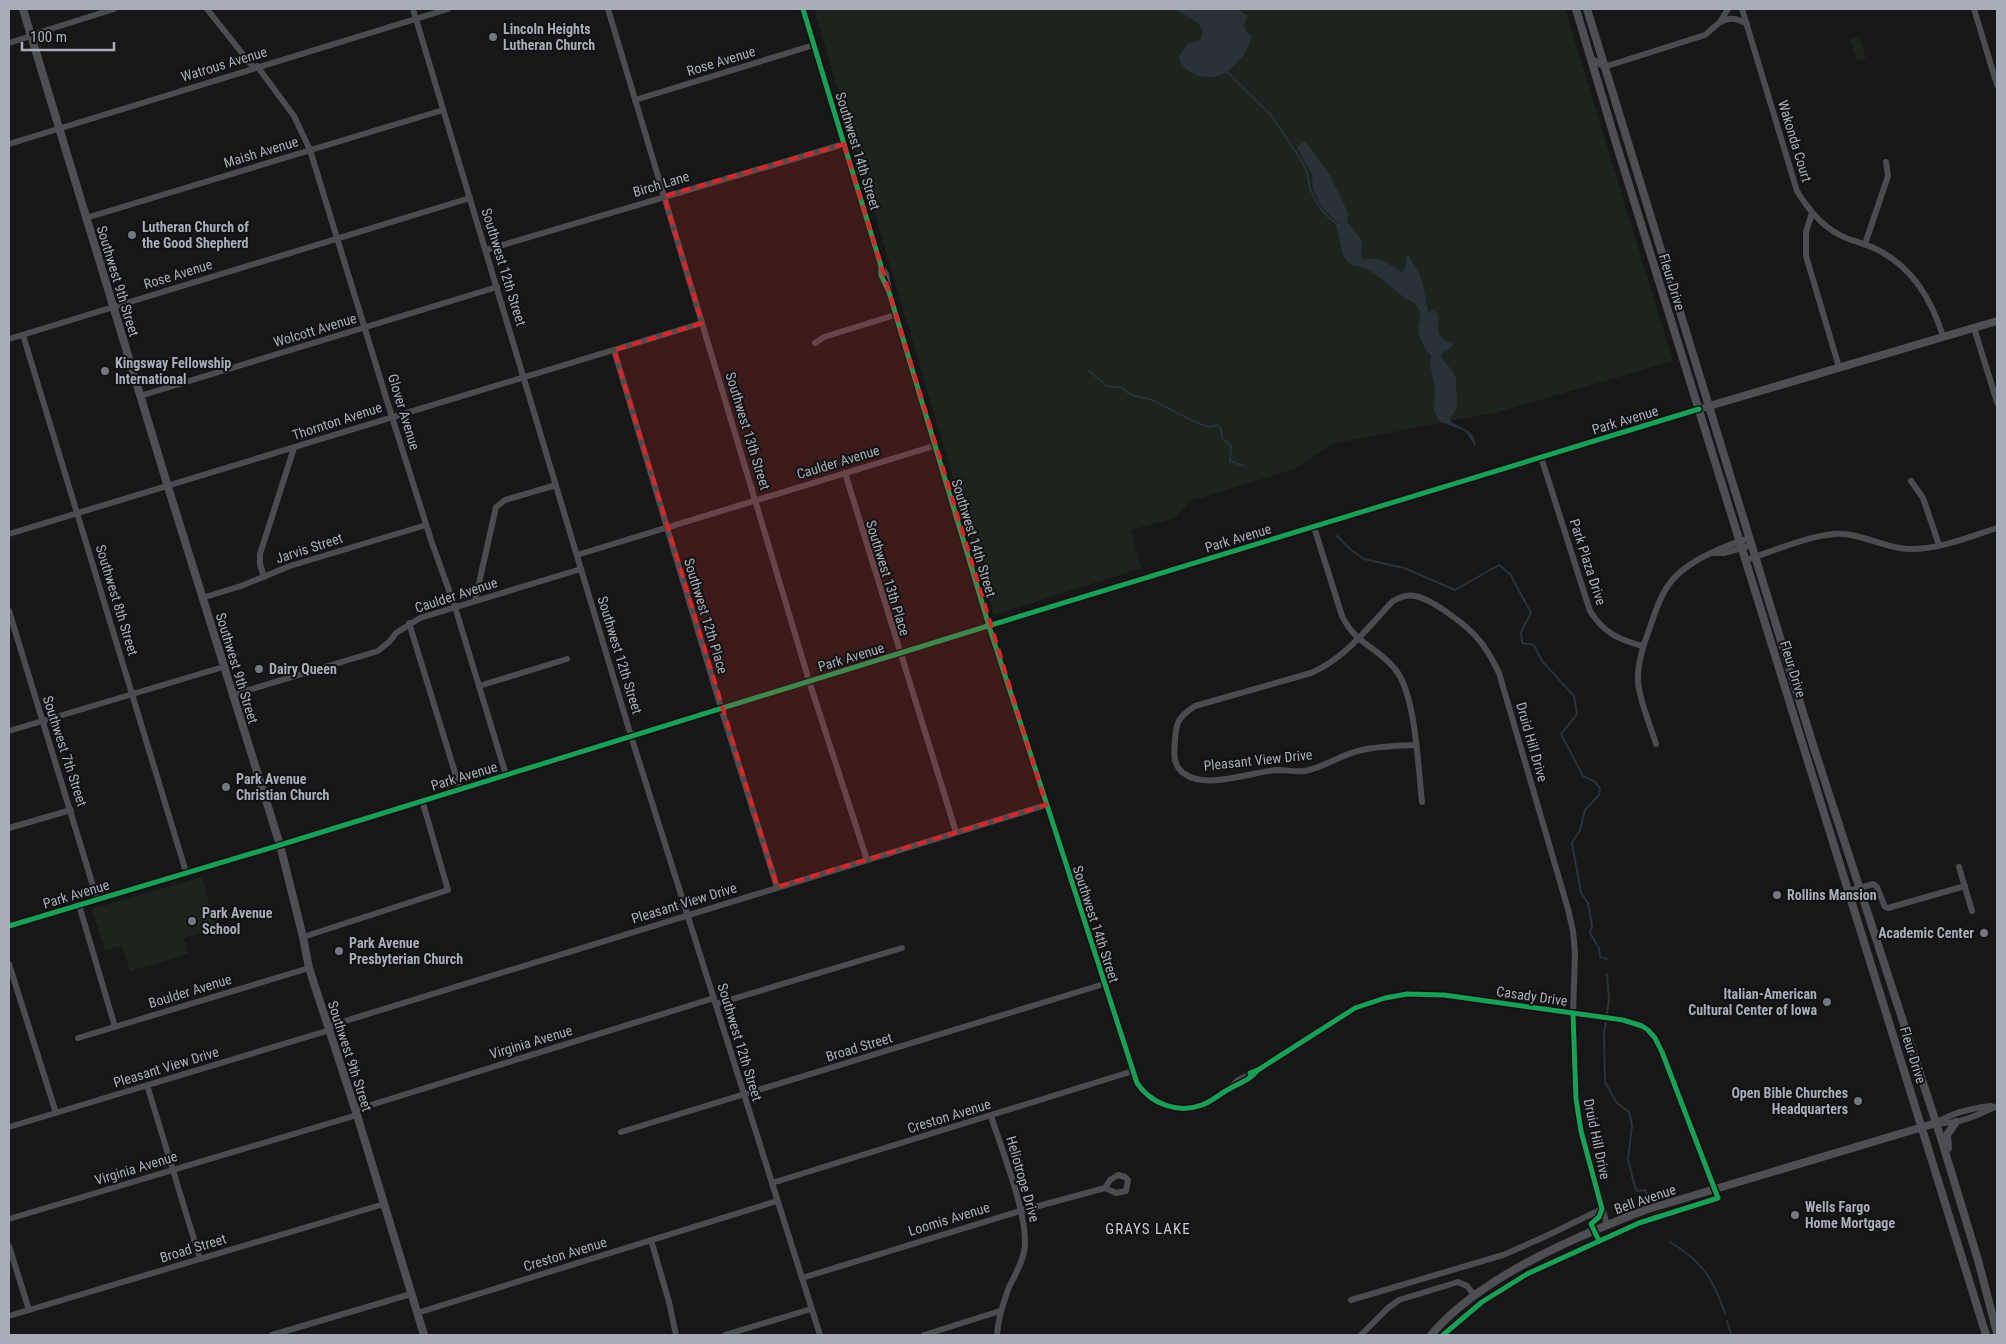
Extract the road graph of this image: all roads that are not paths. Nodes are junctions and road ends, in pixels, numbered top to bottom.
1 (23, 9) edge
2 (114, 9) edge
3 (207, 9) edge
4 (413, 9) edge
5 (448, 9) edge
6 (608, 9) edge
7 (803, 9) edge
8 (1576, 9) edge
9 (1587, 9) edge
10 (1728, 9) edge
11 (1742, 9) edge
12 (1974, 9) edge
13 (416, 18) junction
14 (1720, 22) junction
15 (1747, 24) junction
16 (31, 36) junction
17 (9, 43) edge
18 (814, 46) junction
19 (1591, 58) junction
20 (255, 67) junction
21 (1604, 67) junction
22 (1997, 85) edge
23 (635, 100) junction
24 (443, 110) junction
25 (60, 129) junction
26 (9, 144) edge
27 (844, 144) junction
28 (310, 150) junction
29 (1886, 162) dead end
30 (664, 196) junction
31 (470, 198) junction
32 (1812, 213) junction
33 (86, 218) junction
34 (337, 238) junction
35 (1865, 244) junction
36 (486, 250) junction
37 (497, 287) junction
38 (113, 308) junction
39 (895, 315) junction
40 (1997, 320) edge
41 (702, 323) junction
42 (364, 328) junction
43 (1974, 328) junction
44 (23, 335) junction
45 (1943, 336) junction
46 (9, 339) edge
47 (816, 343) dead end
48 (614, 350) junction
49 (1839, 367) junction
50 (524, 378) junction
51 (140, 396) junction
52 (1997, 402) edge
53 (1710, 406) junction
54 (1699, 409) junction
55 (392, 417) junction
56 (934, 446) junction
57 (294, 448) junction
58 (1541, 457) junction
59 (845, 473) junction
60 (1911, 481) dead end
61 (556, 485) junction
62 (168, 487) junction
63 (756, 501) junction
64 (77, 514) junction
65 (426, 525) junction
66 (1314, 527) junction
67 (666, 528) junction
68 (1997, 528) edge
69 (9, 534) edge
70 (1751, 542) junction
71 (1741, 544) junction
72 (1939, 545) junction
73 (577, 555) junction
74 (1755, 557) junction
75 (1746, 560) junction
76 (581, 569) junction
77 (264, 576) junction
78 (202, 598) junction
79 (475, 601) junction
80 (454, 607) junction
81 (9, 611) edge
82 (409, 623) junction
83 (989, 626) junction
84 (12, 632) edge
85 (1358, 637) junction
86 (1643, 646) junction
87 (900, 653) junction
88 (568, 659) dead end
89 (223, 666) junction
90 (810, 681) junction
91 (479, 686) junction
92 (132, 694) junction
93 (232, 696) junction
94 (721, 708) junction
95 (42, 720) junction
96 (1176, 726) joint
97 (9, 731) edge
98 (631, 736) junction
99 (1656, 744) dead end
100 (1415, 745) junction
101 (506, 775) junction
102 (460, 789) junction
103 (422, 800) junction
104 (1422, 802) dead end
105 (1046, 805) junction
106 (71, 810) junction
107 (9, 828) edge
108 (956, 832) junction
109 (280, 845) junction
110 (867, 860) junction
111 (1959, 867) dead end
112 (186, 872) junction
113 (1965, 886) junction
114 (777, 888) junction
115 (1858, 888) junction
116 (1848, 891) junction
117 (97, 899) junction
118 (79, 905) junction
119 (1972, 911) dead end
120 (688, 915) junction
121 (9, 926) edge
122 (303, 937) junction
123 (902, 948) dead end
124 (9, 964) edge
125 (309, 968) junction
126 (1104, 984) junction
127 (715, 1001) junction
128 (1573, 1014) junction
129 (115, 1027) junction
130 (329, 1028) junction
131 (78, 1038) dead end
132 (1133, 1071) junction
133 (147, 1085) junction
134 (744, 1095) junction
135 (1997, 1106) edge
136 (356, 1112) junction
137 (56, 1113) junction
138 (991, 1116) junction
139 (1956, 1122) junction
140 (1936, 1123) junction
141 (9, 1127) edge
142 (1923, 1127) junction
143 (621, 1132) dead end
144 (173, 1170) junction
145 (1952, 1177) junction
146 (772, 1183) junction
147 (1105, 1188) dead end
148 (1715, 1189) junction
149 (777, 1201) junction
150 (384, 1204) junction
151 (1602, 1209) junction
152 (1020, 1210) junction
153 (9, 1219) edge
154 (1607, 1226) junction
155 (651, 1240) junction
156 (9, 1246) edge
157 (200, 1259) junction
158 (802, 1278) junction
159 (411, 1294) junction
160 (1474, 1295) junction
161 (1351, 1300) dead end
162 (811, 1309) junction
163 (29, 1310) junction
164 (1000, 1312) junction
165 (417, 1313) junction
166 (9, 1316) edge
167 (1997, 1332) edge
168 (272, 1335) edge
169 (424, 1335) edge
170 (676, 1335) edge
171 (725, 1335) edge
172 (820, 1335) edge
173 (924, 1335) edge
174 (997, 1335) edge
175 (1361, 1335) edge
176 (1431, 1335) edge
177 (1986, 1335) edge

1 - 16 main road, Southwest 9th Street
2 - 16 street
3 - 20 street, Glover Avenue
4 - 13 street, Southwest 12th Street
5 - 13 street, Watrous Avenue
6 - 23 street, Southwest 13th Street
7 - 18 street, Southwest 14th Street
8 - 19 main road, Fleur Drive
9 - 21 main road, Fleur Drive
10 - 14 street
11 - 15 street, Wakonda Court
12 - 22 street
13 - 20 street, Watrous Avenue
13 - 24 street, Southwest 12th Street
14 - 15 street
14 - 21 street
15 - 32 street, Wakonda Court
16 - 17 street
16 - 25 main road, Southwest 9th Street
18 - 23 street, Rose Avenue
18 - 27 street, Southwest 14th Street
19 - 21 street
19 - 54 main road, Fleur Drive
20 - 25 street, Watrous Avenue
20 - 28 street, Glover Avenue
21 - 53 main road, Fleur Drive
23 - 30 street, Southwest 13th Street
24 - 28 street, Maish Avenue
24 - 31 street, Southwest 12th Street
25 - 26 street, Watrous Avenue
25 - 33 main road, Southwest 9th Street
27 - 30 street, Birch Lane
27 - 39 street, Southwest 14th Street
28 - 33 street, Maish Avenue
28 - 34 street, Glover Avenue
29 - 35 street
30 - 36 street, Birch Lane
30 - 41 street, Southwest 13th Street
31 - 34 street, Rose Avenue
31 - 36 street, Southwest 12th Street
32 - 35 street, Wakonda Court
32 - 49 street
33 - 38 main road, Southwest 9th Street
34 - 38 street, Rose Avenue
34 - 42 street, Glover Avenue
35 - 45 street, Wakonda Court
36 - 37 street, Southwest 12th Street
37 - 42 street, Wolcott Avenue
37 - 50 street, Southwest 12th Street
38 - 44 street, Rose Avenue
38 - 51 main road, Southwest 9th Street
39 - 47 street
39 - 56 street, Southwest 14th Street
40 - 43 main road, Park Avenue
41 - 48 street, Thornton Avenue
41 - 63 street, Southwest 13th Street
42 - 51 street, Wolcott Avenue
42 - 55 street, Glover Avenue
43 - 45 main road, Park Avenue
43 - 52 street
44 - 46 street, Rose Avenue
44 - 64 street, Southwest 8th Street
45 - 49 main road, Park Avenue
48 - 50 street, Thornton Avenue
48 - 67 street, Southwest 12th Place
49 - 53 main road, Park Avenue
50 - 55 street, Thornton Avenue
50 - 61 street, Southwest 12th Street
51 - 62 main road, Southwest 9th Street
53 - 54 main road, Park Avenue
53 - 70 main road, Fleur Drive
54 - 58 street, Park Avenue
54 - 71 main road, Fleur Drive
55 - 57 street, Thornton Avenue
55 - 65 street, Glover Avenue
56 - 59 street, Caulder Avenue
56 - 83 street, Southwest 14th Street
57 - 62 street, Thornton Avenue
57 - 77 street
58 - 66 street, Park Avenue
58 - 86 street, Park Plaza Drive
59 - 63 street, Caulder Avenue
59 - 87 street, Southwest 13th Place
60 - 72 street
61 - 73 street, Southwest 12th Street
61 - 79 street
62 - 64 street, Thornton Avenue
62 - 78 main road, Southwest 9th Street
63 - 67 street, Caulder Avenue
63 - 90 street, Southwest 13th Street
64 - 69 street, Thornton Avenue
64 - 92 street, Southwest 8th Street
65 - 77 street, Jarvis Street
65 - 80 street, Glover Avenue
66 - 83 street, Park Avenue
66 - 85 street
67 - 73 street, Caulder Avenue
67 - 94 street, Southwest 12th Place
68 - 72 street
70 - 71 street
70 - 74 main road, Fleur Drive
71 - 75 main road, Fleur Drive
71 - 86 street
72 - 74 street
73 - 76 street, Southwest 12th Street
74 - 75 street
74 - 115 main road, Fleur Drive
75 - 116 main road, Fleur Drive
76 - 79 street, Caulder Avenue
76 - 98 street, Southwest 12th Street
77 - 78 street, Jarvis Street
78 - 89 main road, Southwest 9th Street
79 - 80 street, Caulder Avenue
80 - 82 street, Caulder Avenue
80 - 91 street, Glover Avenue
81 - 84 street, Southwest 7th Street
82 - 93 street, Caulder Avenue
82 - 102 street
83 - 87 street, Park Avenue
83 - 105 street, Southwest 14th Street
84 - 95 street, Southwest 7th Street
85 - 96 street, Druid Hill Drive
85 - 100 street
85 - 128 street, Druid Hill Drive
86 - 99 street
87 - 90 street, Park Avenue
87 - 108 street, Southwest 13th Place
88 - 91 street
89 - 92 street
89 - 93 main road, Southwest 9th Street
90 - 94 street, Park Avenue
90 - 110 street, Southwest 13th Street
91 - 101 street, Glover Avenue
92 - 95 street
92 - 112 street, Southwest 8th Street
93 - 109 main road, Southwest 9th Street
94 - 98 street, Park Avenue
94 - 114 street, Southwest 12th Place
95 - 97 street
95 - 106 street, Southwest 7th Street
96 - 100 street, Pleasant View Drive
98 - 101 street, Park Avenue
98 - 120 street, Southwest 12th Street
100 - 104 street
101 - 102 street, Park Avenue
102 - 103 street, Park Avenue
103 - 109 street, Park Avenue
103 - 122 street
105 - 108 street, Pleasant View Drive
105 - 126 street, Southwest 14th Street
106 - 107 street
106 - 117 street, Southwest 7th Street
108 - 110 street, Pleasant View Drive
109 - 112 street, Park Avenue
109 - 122 main road, Southwest 9th Street
110 - 114 street, Pleasant View Drive
111 - 113 street
112 - 117 street, Park Avenue
113 - 115 street
113 - 119 street
114 - 120 street, Pleasant View Drive
115 - 116 street
115 - 140 main road, Fleur Drive
116 - 142 main road, Fleur Drive
117 - 118 street, Park Avenue
118 - 121 street, Park Avenue
118 - 129 street
120 - 127 street, Southwest 12th Street
120 - 130 street, Pleasant View Drive
122 - 125 main road, Southwest 9th Street
123 - 127 street, Virginia Avenue
124 - 137 street
125 - 129 street, Boulder Avenue
125 - 130 main road, Southwest 9th Street
126 - 132 street, Southwest 14th Street
126 - 134 street, Broad Street
127 - 134 street, Southwest 12th Street
127 - 136 street, Virginia Avenue
128 - 132 street, Casady Drive
128 - 148 street, Casady Drive
128 - 151 street, Druid Hill Drive
129 - 131 street, Boulder Avenue
130 - 133 street, Pleasant View Drive
130 - 136 main road, Southwest 9th Street
132 - 138 street, Creston Avenue
133 - 137 street, Pleasant View Drive
133 - 144 street
134 - 143 street, Broad Street
134 - 146 street, Southwest 12th Street
135 - 139 street, Bell Avenue
135 - 140 street, Bell Avenue
136 - 144 street, Virginia Avenue
136 - 150 main road, Southwest 9th Street
137 - 141 street, Pleasant View Drive
138 - 146 street, Creston Avenue
138 - 152 street, Heliotrope Drive
139 - 140 street, Bell Avenue
139 - 145 main road
140 - 142 main road, Bell Avenue
140 - 145 main road, Fleur Drive
142 - 148 main road, Bell Avenue
142 - 177 main road, Fleur Drive
144 - 153 street, Virginia Avenue
144 - 157 street
145 - 167 main road, Fleur Drive
146 - 149 street, Southwest 12th Street
147 - 152 street, Loomis Avenue
148 - 154 main road, Bell Avenue
149 - 155 street, Creston Avenue
149 - 158 street, Southwest 12th Street
150 - 157 street, Broad Street
150 - 159 main road, Southwest 9th Street
151 - 154 street, Bell Avenue
151 - 161 street, Bell Avenue
152 - 158 street, Loomis Avenue
152 - 164 street, Heliotrope Drive
154 - 160 main road
155 - 165 street, Creston Avenue
155 - 170 street
156 - 163 street
157 - 163 street, Broad Street
158 - 162 street, Southwest 12th Street
159 - 165 main road, Southwest 9th Street
159 - 168 street
160 - 175 street
160 - 176 main road
162 - 171 street
162 - 172 street, Southwest 12th Street
163 - 166 street, Broad Street
164 - 173 street
164 - 174 street, Heliotrope Drive
165 - 169 main road, Southwest 9th Street

